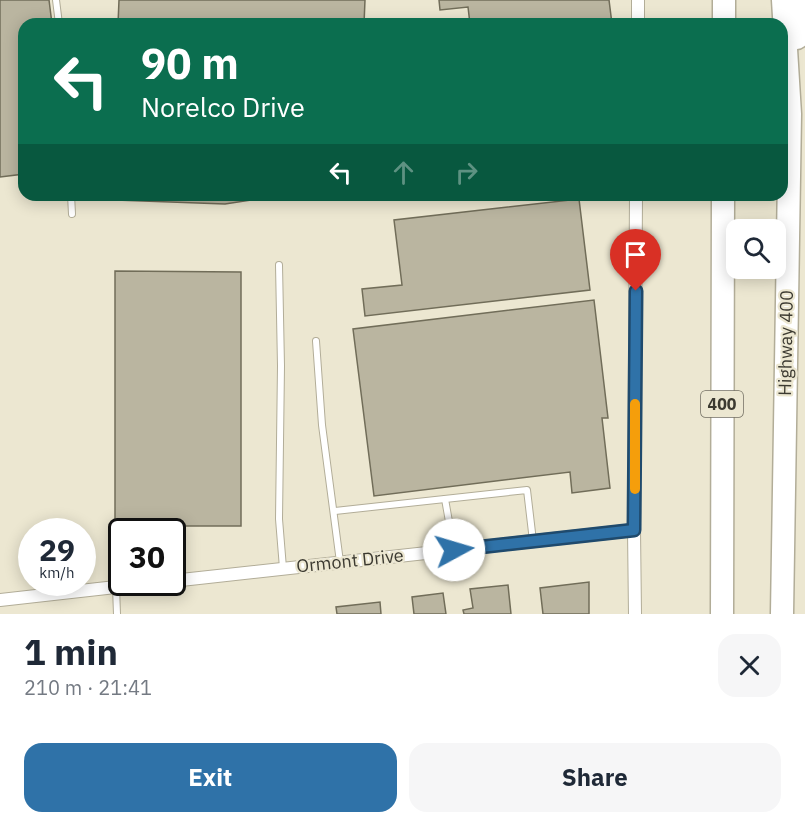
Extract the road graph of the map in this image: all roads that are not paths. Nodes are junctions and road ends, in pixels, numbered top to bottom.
1 (56, 0) edge
2 (638, 0) edge
3 (724, 0) edge
4 (783, 0) edge
5 (800, 0) edge
6 (58, 18) edge
7 (638, 18) edge
8 (724, 18) edge
9 (784, 18) edge
10 (788, 81) edge
11 (790, 114) junction
12 (71, 201) edge
13 (636, 201) edge
14 (723, 201) edge
15 (72, 214) dead end
16 (279, 265) dead end
17 (316, 341) dead end
18 (445, 499) junction
19 (335, 511) junction
20 (634, 530) junction
21 (533, 541) junction
22 (454, 550) junction
23 (340, 562) junction
24 (283, 568) junction
25 (186, 579) edge
26 (108, 588) edge
27 (116, 596) edge
28 (0, 600) edge
29 (117, 614) edge
30 (635, 614) edge
31 (722, 614) edge
32 (782, 614) edge

1 - 6 lane
2 - 7 street
3 - 8 highway
4 - 9 highway, Highway 400
5 - 11 highway
10 - 11 highway, Highway 400
11 - 32 highway, Highway 400
12 - 15 lane
13 - 20 street
14 - 31 highway, 400
16 - 24 lane
17 - 19 lane
18 - 19 lane
18 - 21 lane
18 - 22 lane
19 - 23 lane
20 - 21 street, Ormont Drive
20 - 30 street
21 - 22 street, Ormont Drive
22 - 23 street, Ormont Drive
23 - 24 street, Ormont Drive
24 - 25 street, Ormont Drive
26 - 28 street
27 - 29 lane

